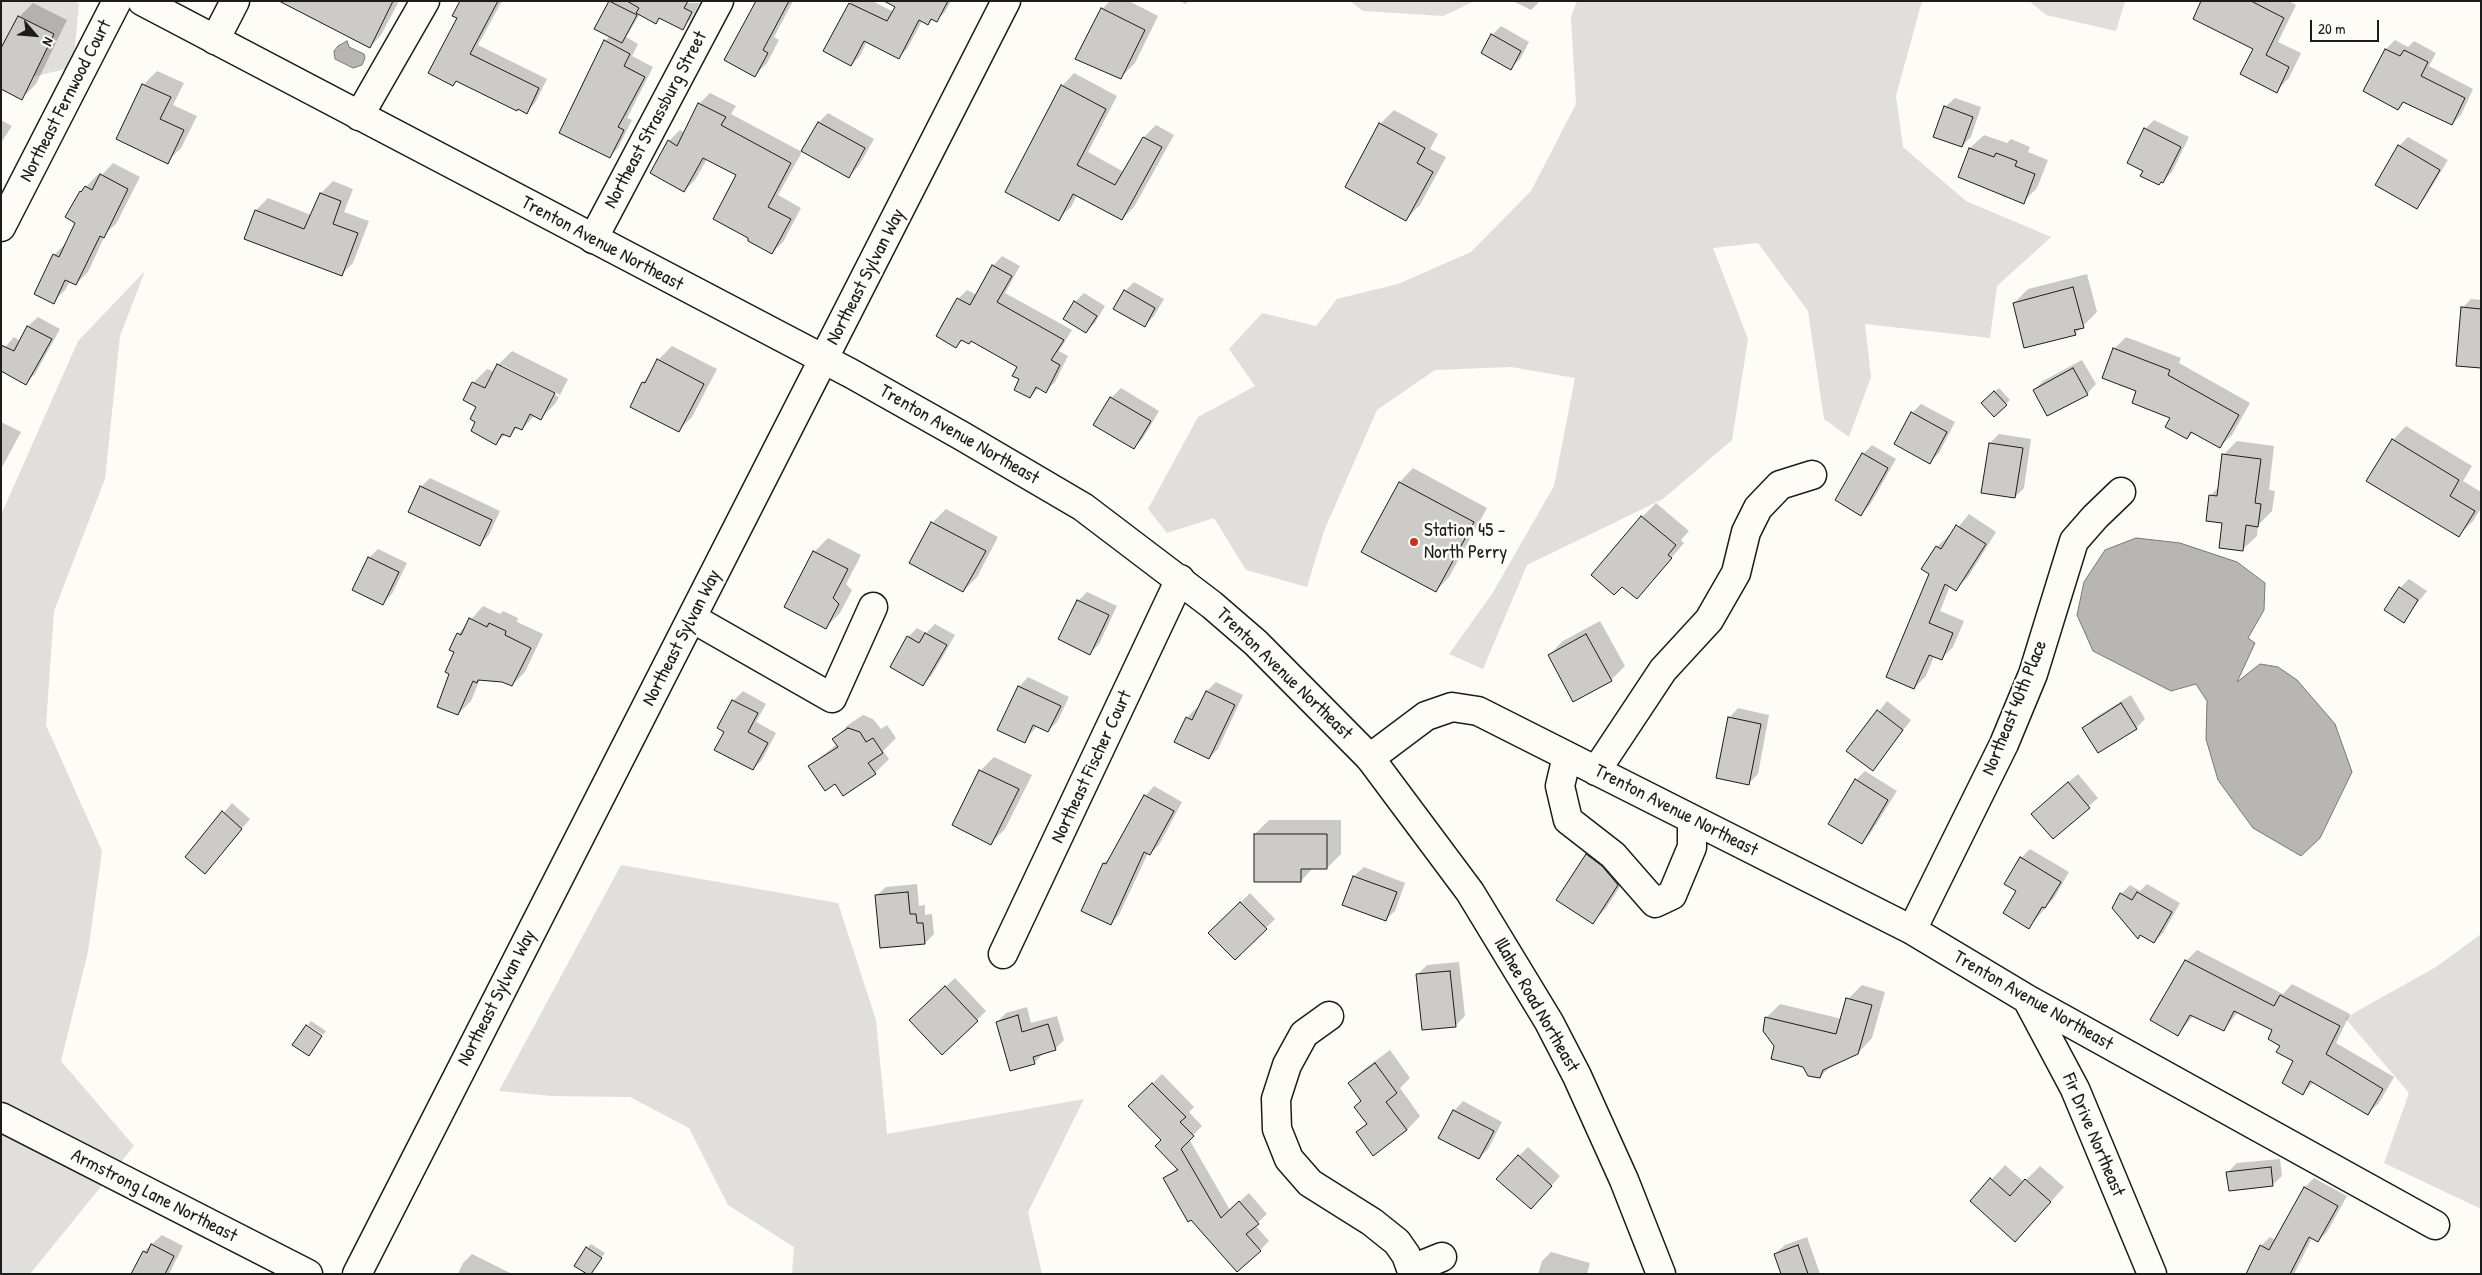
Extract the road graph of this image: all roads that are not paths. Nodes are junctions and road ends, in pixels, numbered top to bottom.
1 (117, 1) edge
2 (142, 1) edge
3 (235, 1) edge
4 (425, 1) edge
5 (719, 1) edge
6 (1006, 1) edge
7 (215, 40) junction
8 (358, 116) junction
9 (1, 227) edge
10 (593, 239) junction
11 (824, 360) junction
12 (1812, 475) dead end
13 (2121, 492) dead end
14 (1180, 579) junction
15 (873, 607) dead end
16 (692, 618) junction
17 (1567, 756) junction
18 (1370, 758) junction
19 (1596, 771) junction
20 (1692, 819) junction
21 (1912, 930) junction
22 (1003, 954) dead end
23 (2027, 999) junction
24 (1329, 1016) dead end
25 (1, 1117) edge
26 (2435, 1225) dead end
27 (1442, 1257) dead end
28 (1413, 1271) edge
29 (308, 1274) edge
30 (357, 1274) edge
31 (1661, 1274) edge
32 (2152, 1274) edge

1 - 9 street, Northeast Fernwood Court
2 - 7 street, Trenton Avenue Northeast
3 - 7 street
4 - 8 street
5 - 10 street, Northeast Strassburg Street
6 - 11 street, Northeast Sylvan Way
7 - 8 street, Trenton Avenue Northeast
8 - 10 street, Trenton Avenue Northeast
10 - 11 street, Trenton Avenue Northeast
11 - 14 street, Trenton Avenue Northeast
11 - 16 street, Northeast Sylvan Way
12 - 19 street
13 - 21 street, Northeast 40th Place
14 - 18 street, Trenton Avenue Northeast
14 - 22 street, Northeast Fischer Court
15 - 16 street
16 - 30 street, Northeast Sylvan Way
17 - 18 street, Trenton Avenue Northeast
17 - 19 street, Trenton Avenue Northeast
17 - 20 street
18 - 31 street, Illahee Road Northeast
19 - 20 street, Trenton Avenue Northeast
20 - 21 street, Trenton Avenue Northeast
21 - 23 street, Trenton Avenue Northeast
23 - 26 street, Trenton Avenue Northeast
23 - 32 street, Fir Drive Northeast
24 - 28 street
25 - 29 street, Armstrong Lane Northeast
27 - 28 street

